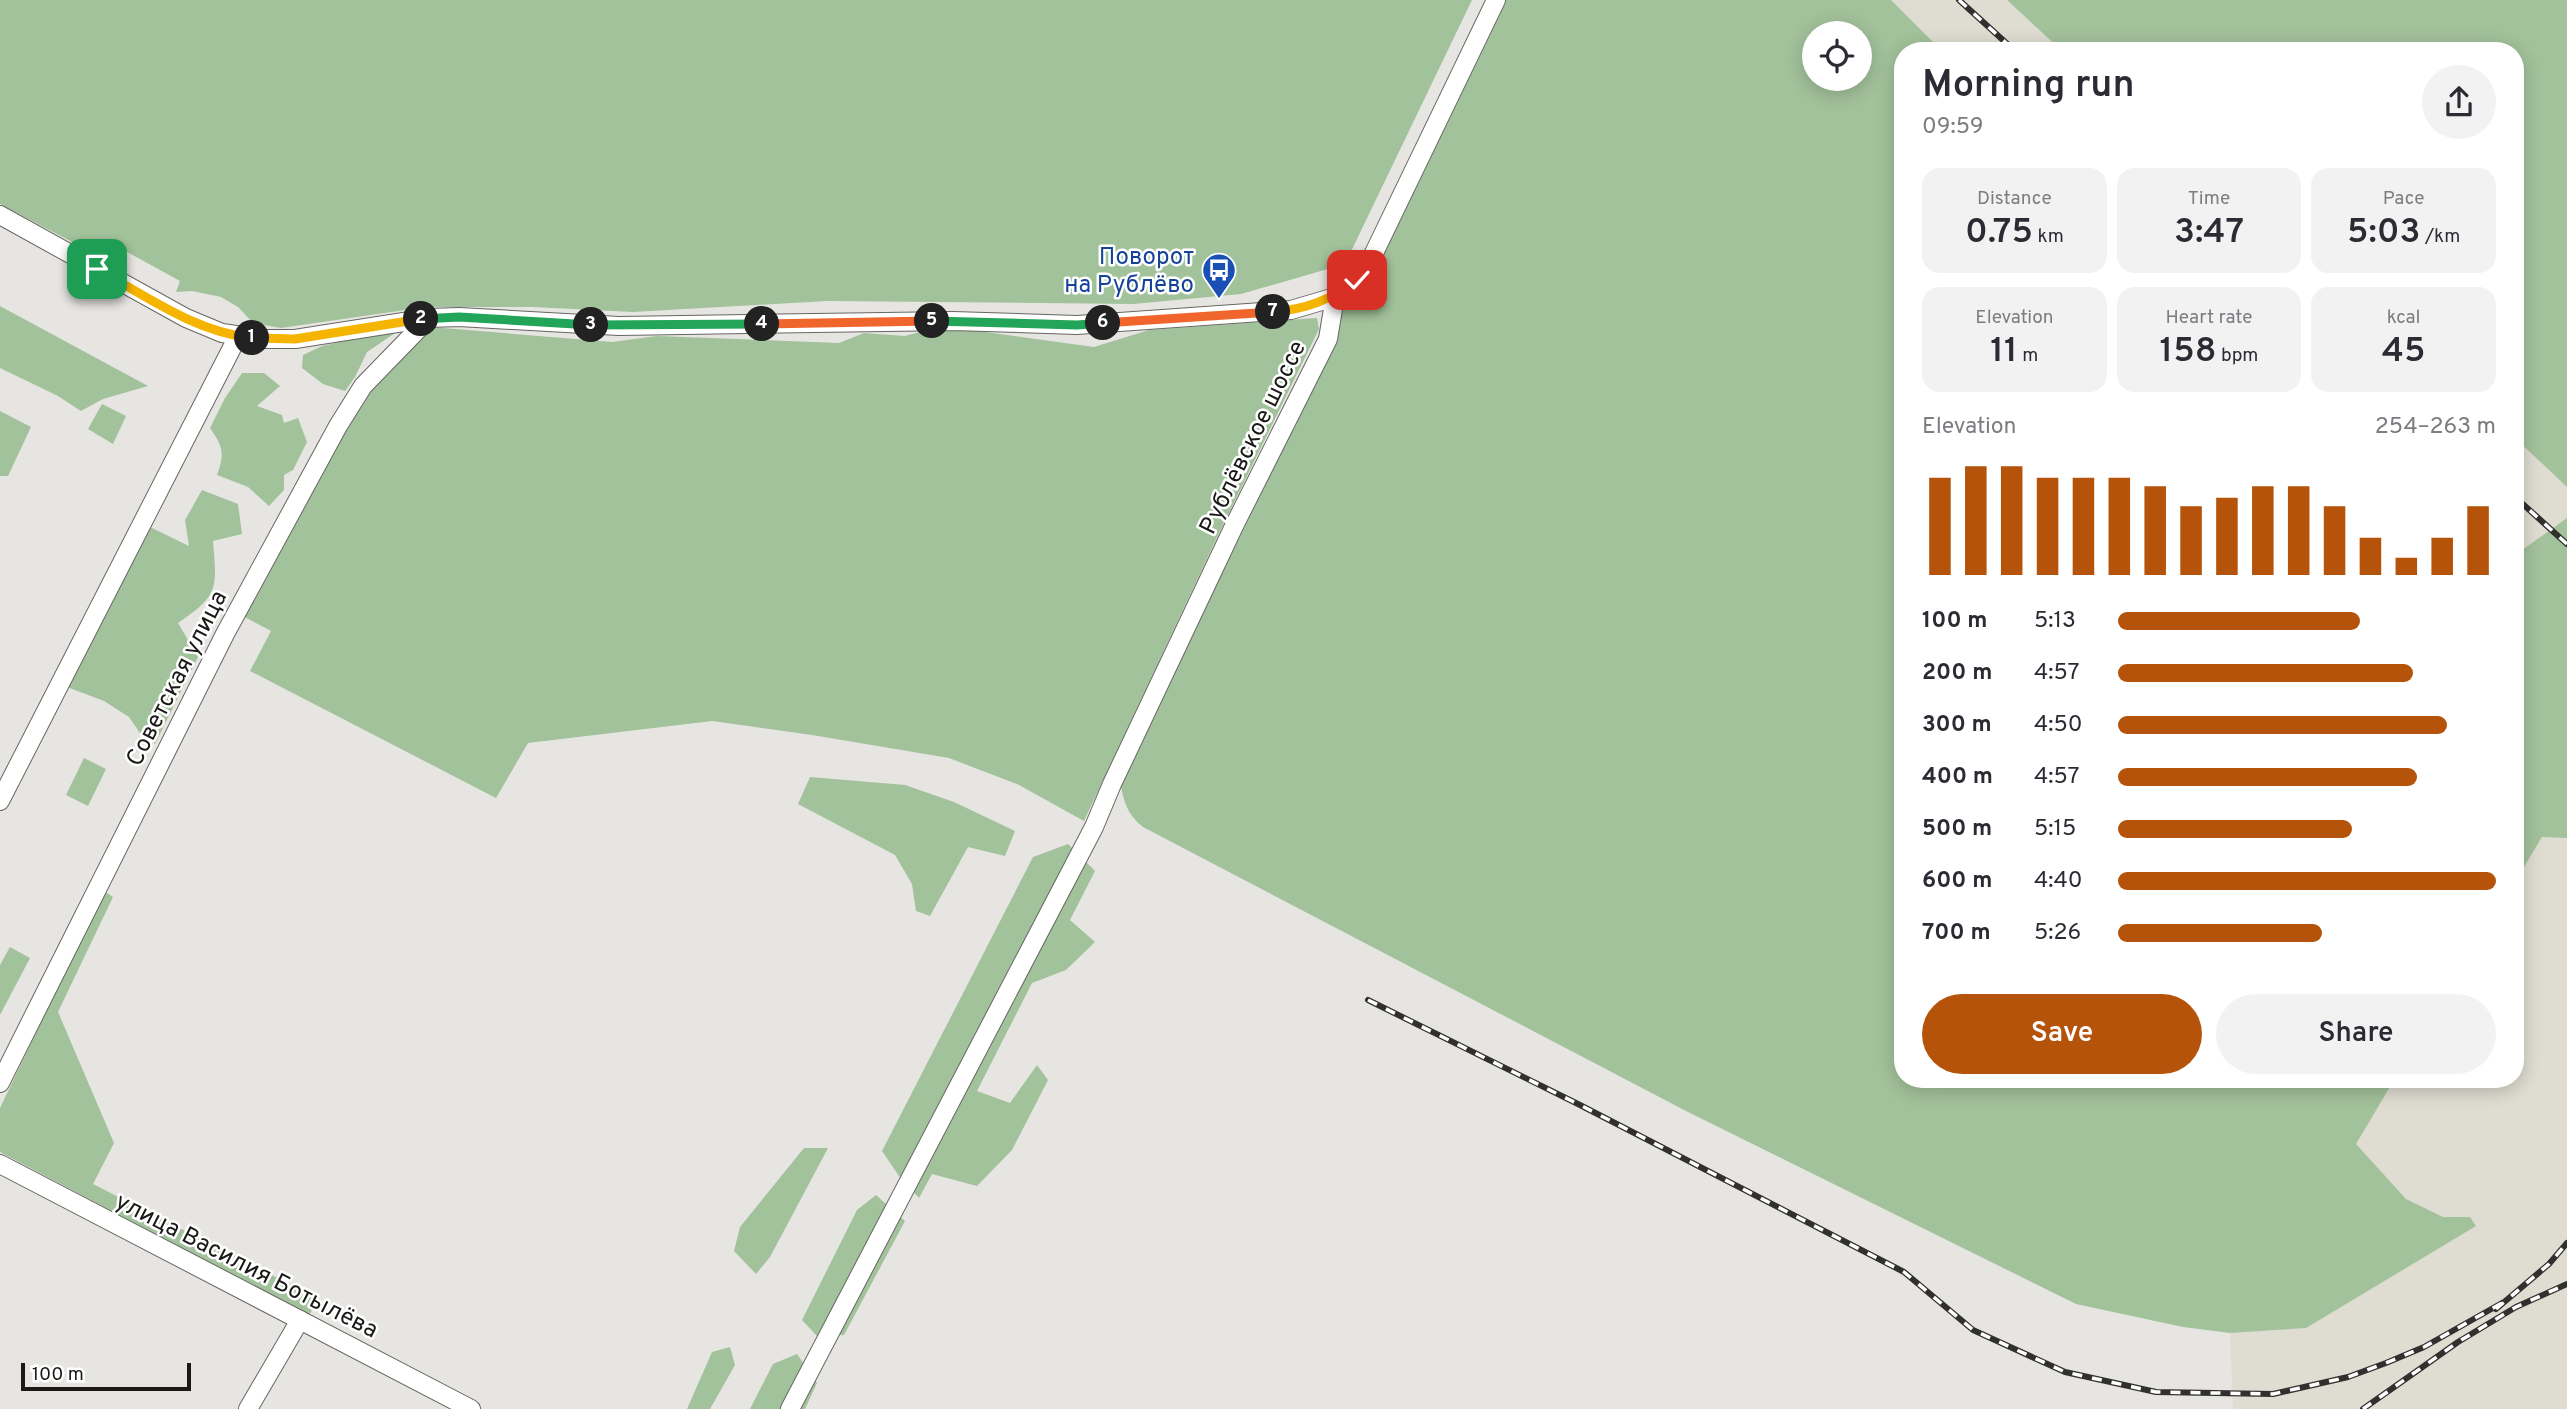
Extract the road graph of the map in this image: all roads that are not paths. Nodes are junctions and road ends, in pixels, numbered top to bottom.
1 (1496, 0) edge
2 (0, 215) edge
3 (1335, 296) junction
4 (429, 318) junction
5 (238, 336) junction
6 (0, 801) edge
7 (0, 1083) edge
8 (0, 1164) edge
9 (300, 1320) junction
10 (248, 1409) edge
11 (471, 1409) edge
12 (790, 1409) edge

1 - 3 street
2 - 5 street
3 - 4 street
3 - 12 street, Рублёвское шоссе
4 - 5 street
4 - 7 street, Советская улица
5 - 6 street
8 - 9 street, улица Василия Ботылёва
9 - 10 street
9 - 11 street, улица Василия Ботылёва

